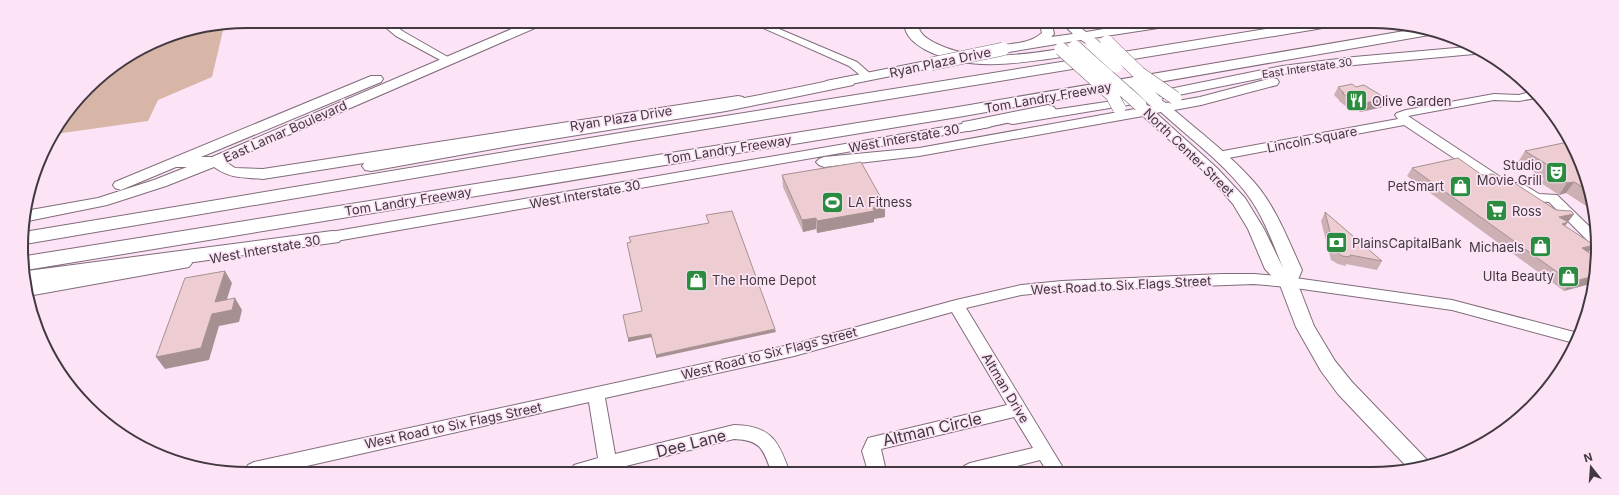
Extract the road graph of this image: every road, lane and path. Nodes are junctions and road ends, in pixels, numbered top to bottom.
1 (392, 28) edge
2 (502, 28) edge
3 (522, 28) edge
4 (769, 28) edge
5 (912, 28) edge
6 (1047, 28) edge
7 (1056, 28) edge
8 (1072, 28) edge
9 (1093, 28) edge
10 (1135, 28) joint
11 (1235, 28) edge
12 (1299, 28) edge
13 (1119, 31) junction
14 (1411, 32) edge
15 (1412, 32) edge
16 (1414, 32) edge
17 (1030, 44) junction
18 (1085, 47) junction
19 (1468, 51) edge
20 (442, 57) junction
21 (1398, 57) junction
22 (869, 77) junction
23 (847, 82) junction
24 (1531, 96) edge
25 (1150, 100) junction
26 (1197, 102) junction
27 (1115, 113) junction
28 (742, 119) junction
29 (1406, 121) junction
30 (969, 126) joint
31 (1172, 134) junction
32 (1194, 135) junction
33 (1218, 156) junction
34 (215, 161) junction
35 (175, 163) junction
36 (729, 169) junction
37 (553, 178) junction
38 (32, 207) edge
39 (30, 216) edge
40 (28, 236) edge
41 (28, 236) edge
42 (332, 237) junction
43 (1591, 237) edge
44 (28, 263) edge
45 (30, 278) edge
46 (1288, 282) junction
47 (32, 289) edge
48 (956, 305) junction
49 (1572, 337) edge
50 (596, 394) junction
51 (1018, 409) junction
52 (1044, 452) junction
53 (1417, 462) edge
54 (282, 466) edge
55 (609, 467) edge
56 (779, 467) edge
57 (877, 467) edge
58 (986, 467) edge
59 (1053, 467) edge

1 - 20 street
2 - 20 main road, East Lamar Boulevard
3 - 20 main road, East Lamar Boulevard
4 - 22 street
5 - 18 highway
6 - 17 main road
7 - 18 main road
8 - 18 main road
9 - 10 main road
10 - 13 main road
11 - 18 highway
12 - 28 highway, Tom Landry Freeway
13 - 18 main road
13 - 18 main road
14 - 37 highway
15 - 37 highway, Tom Landry Freeway
16 - 25 highway
17 - 18 main road
17 - 22 main road, Ryan Plaza Drive, bridge
18 - 25 main road, North Center Street, bridge
18 - 26 main road, bridge
18 - 27 main road, bridge
18 - 28 highway
19 - 21 main road, East Interstate 30
20 - 34 main road, East Lamar Boulevard
20 - 35 main road, East Lamar Boulevard
21 - 25 main road, East Interstate 30
21 - 26 main road
22 - 23 main road, Ryan Plaza Drive
23 - 34 main road, Ryan Plaza Drive
23 - 41 highway
24 - 29 street
25 - 26 main road
25 - 27 main road
25 - 30 highway
25 - 31 main road, North Center Street
25 - 32 main road, North Center Street
26 - 32 main road
27 - 31 main road
27 - 36 main road
28 - 40 highway, Tom Landry Freeway
29 - 33 street, Lincoln Square
29 - 43 street
30 - 36 main road, West Interstate 30
31 - 46 main road, North Center Street
32 - 33 main road, North Center Street
33 - 46 main road, North Center Street
34 - 35 main road
34 - 39 main road, East Lamar Boulevard
35 - 38 main road, East Lamar Boulevard
36 - 42 main road, West Interstate 30
37 - 44 highway, Tom Landry Freeway
42 - 45 highway
42 - 47 main road, West Interstate 30
46 - 48 street, West Road to Six Flags Street
46 - 49 street, West Road to Six Flags Street
46 - 53 main road, North Center Street
48 - 50 street, West Road to Six Flags Street
48 - 51 street, Altman Drive
50 - 54 street, West Road to Six Flags Street
50 - 55 street
51 - 52 street, Altman Drive
51 - 57 street, Altman Circle
52 - 58 street
52 - 59 street, Altman Drive
55 - 56 street, Dee Lane

